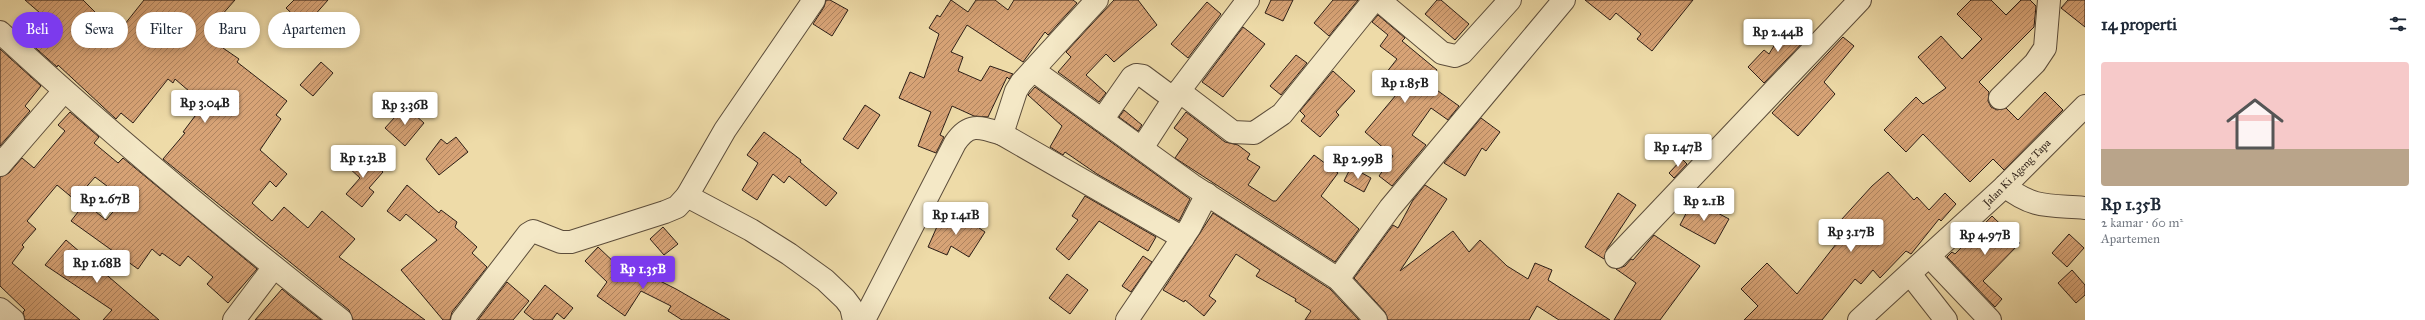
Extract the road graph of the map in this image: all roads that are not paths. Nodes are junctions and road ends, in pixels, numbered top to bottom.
1 (814, 0) edge
2 (1248, 0) edge
3 (1374, 0) edge
4 (1379, 0) edge
5 (1510, 0) edge
6 (1564, 0) edge
7 (1860, 0) edge
8 (2050, 0) edge
9 (1088, 3) edge
10 (0, 32) edge
11 (1033, 70) junction
12 (64, 91) junction
13 (1177, 95) junction
14 (2000, 98) dead end
15 (2085, 106) edge
16 (1102, 120) junction
17 (1002, 134) junction
18 (1142, 148) junction
19 (0, 165) edge
20 (2005, 186) junction
21 (1207, 194) junction
22 (687, 196) junction
23 (2085, 208) edge
24 (1183, 238) junction
25 (1929, 256) junction
26 (1616, 257) dead end
27 (274, 267) junction
28 (1910, 274) junction
29 (1338, 279) junction
30 (0, 309) edge
31 (13, 320) edge
32 (234, 320) edge
33 (341, 320) edge
34 (462, 320) edge
35 (854, 320) edge
36 (864, 320) edge
37 (1127, 320) edge
38 (1376, 320) edge
39 (1860, 320) edge
40 (1946, 320) edge
41 (1990, 320) edge

1 - 22 street
2 - 13 street
3 - 13 street
4 - 5 street
6 - 29 street
7 - 26 street
8 - 14 street
9 - 11 street
10 - 12 street
11 - 16 street
11 - 17 street
12 - 19 street
12 - 27 street
13 - 16 street
13 - 18 street
15 - 20 street, Jalan Ki Ageng Tapa
16 - 18 street
17 - 24 street
17 - 36 street
18 - 21 street
20 - 23 street
20 - 25 street, Jalan Ki Ageng Tapa
21 - 24 street
21 - 29 street
22 - 34 street
22 - 35 street
24 - 37 street
25 - 28 street, Jalan Ki Ageng Tapa
25 - 41 street
27 - 32 street
27 - 33 street
28 - 39 street, Jalan Ki Ageng Tapa
28 - 40 street
29 - 38 street
30 - 31 street

